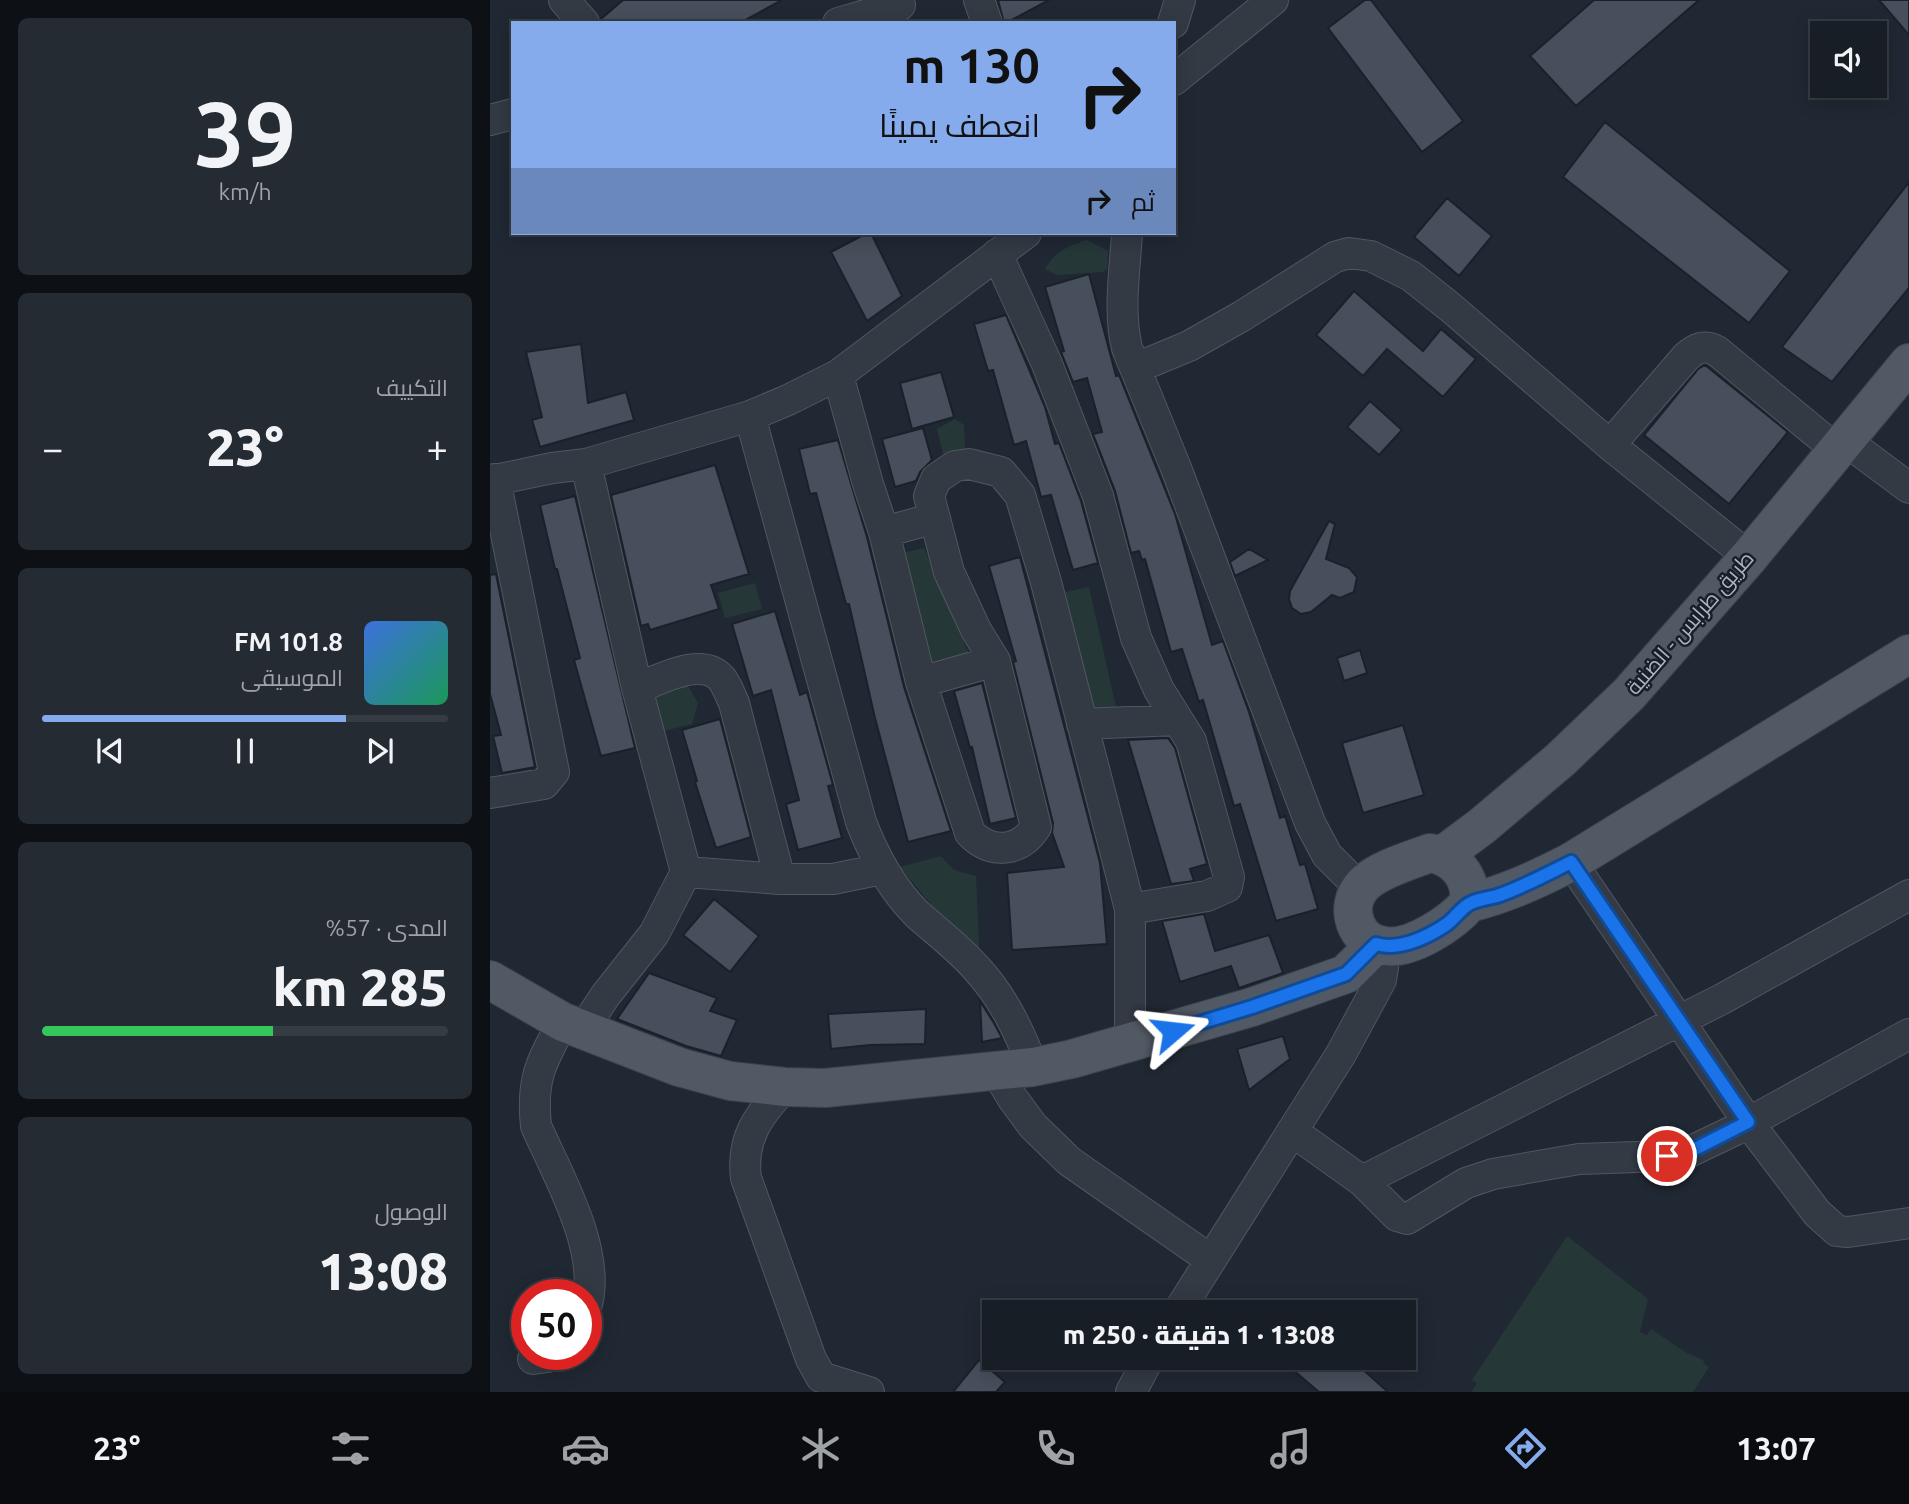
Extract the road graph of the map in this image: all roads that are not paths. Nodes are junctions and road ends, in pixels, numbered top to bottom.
1 (564, 0) edge
2 (979, 0) edge
3 (1180, 0) edge
4 (1273, 0) edge
5 (903, 9) edge
6 (582, 21) edge
7 (847, 21) edge
8 (986, 21) edge
9 (1174, 21) edge
10 (1176, 78) edge
11 (511, 115) edge
12 (490, 120) edge
13 (1023, 235) edge
14 (1127, 235) edge
15 (997, 254) junction
16 (1909, 363) edge
17 (1136, 368) junction
18 (838, 374) junction
19 (750, 416) junction
20 (1610, 445) junction
21 (1842, 446) junction
22 (586, 464) junction
23 (493, 480) edge
24 (1909, 488) edge
25 (934, 518) junction
26 (884, 532) junction
27 (1749, 557) junction
28 (1909, 654) edge
29 (995, 662) junction
30 (921, 682) junction
31 (637, 688) junction
32 (1177, 720) junction
33 (1082, 724) junction
34 (490, 793) edge
35 (1443, 855) junction
36 (1571, 862) junction
37 (882, 869) junction
38 (686, 872) junction
39 (780, 879) junction
40 (1360, 888) junction
41 (1909, 895) edge
42 (1469, 903) junction
43 (1130, 909) junction
44 (1381, 945) junction
45 (490, 980) edge
46 (1679, 1020) junction
47 (573, 1026) junction
48 (1909, 1034) edge
49 (1130, 1043) junction
50 (1033, 1067) junction
51 (996, 1071) junction
52 (785, 1087) junction
53 (1748, 1122) junction
54 (1292, 1131) junction
55 (1362, 1181) junction
56 (1909, 1223) edge
57 (1211, 1260) junction
58 (588, 1279) edge
59 (1186, 1300) edge
60 (1143, 1370) edge
61 (819, 1385) edge
62 (869, 1392) edge
63 (1131, 1392) edge

1 - 6 street
2 - 8 street
3 - 9 street
4 - 10 street
5 - 7 street
11 - 12 street
13 - 15 street
14 - 17 street
15 - 18 street
15 - 32 street
16 - 21 main road, طريق طرابس - الضنية
17 - 20 street
17 - 40 street
18 - 19 street
18 - 26 street
19 - 22 street
19 - 37 street
20 - 21 street
20 - 27 street
21 - 24 street
21 - 27 main road, طريق طرابس - الضنية
22 - 23 street
22 - 31 street
23 - 34 street
25 - 26 street
25 - 29 street
25 - 33 street
26 - 30 street
27 - 35 main road, طريق طرابس - الضنية
28 - 36 main road
29 - 30 street
29 - 30 street
31 - 38 street
31 - 39 street
32 - 33 street
32 - 43 street
33 - 43 street
35 - 40 main road
35 - 42 main road
36 - 42 main road
36 - 46 street
37 - 39 street
37 - 50 street
38 - 39 street
38 - 47 street
40 - 44 main road
41 - 46 street
42 - 44 main road
43 - 49 street
44 - 49 main road
44 - 54 street
45 - 47 main road
46 - 53 street
46 - 55 street
47 - 52 main road
47 - 58 street
48 - 53 street
49 - 50 main road
50 - 51 main road
51 - 52 main road
51 - 57 street
52 - 61 street
53 - 55 street
53 - 56 street
54 - 55 street
54 - 57 street
57 - 59 street
60 - 63 street
61 - 62 street

